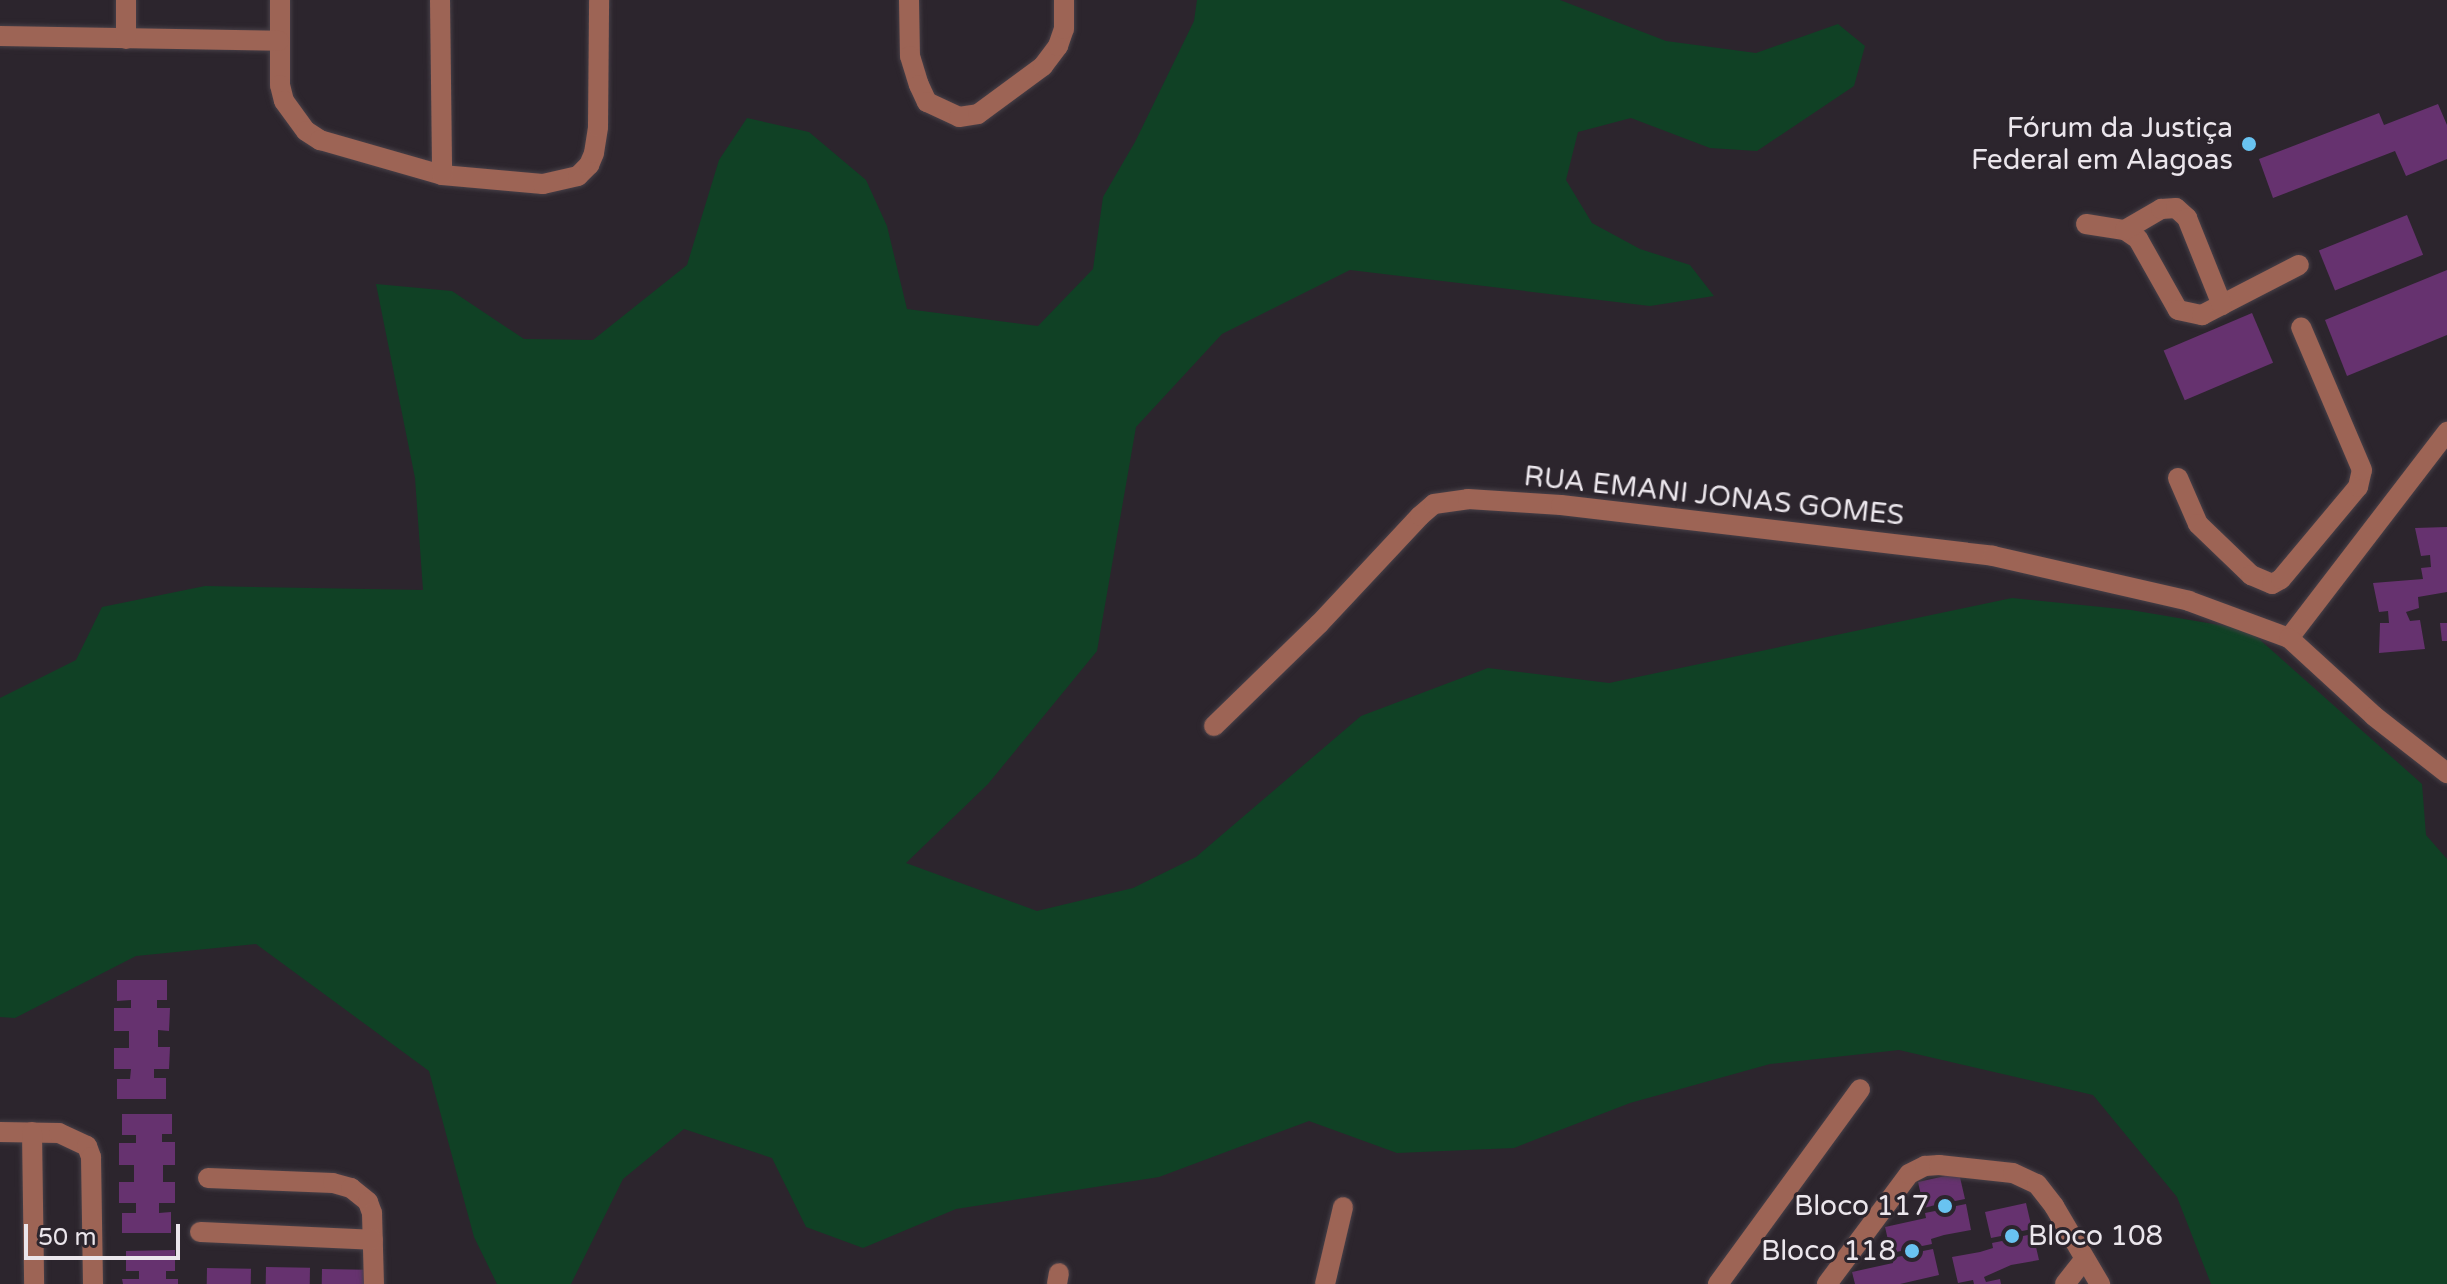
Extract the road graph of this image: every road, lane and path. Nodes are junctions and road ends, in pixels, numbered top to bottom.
1 (126, 0) edge
2 (280, 0) edge
3 (440, 0) edge
4 (599, 0) edge
5 (909, 0) edge
6 (1064, 0) edge
7 (0, 36) edge
8 (126, 39) junction
9 (279, 41) junction
10 (442, 175) junction
11 (2086, 224) dead end
12 (2125, 230) junction
13 (2299, 265) dead end
14 (2222, 305) junction
15 (2301, 327) dead end
16 (2447, 432) edge
17 (2178, 478) dead end
18 (2289, 638) junction
19 (1214, 726) dead end
20 (2447, 773) edge
21 (1860, 1089) dead end
22 (0, 1132) edge
23 (32, 1132) junction
24 (208, 1178) dead end
25 (1343, 1207) dead end
26 (200, 1232) dead end
27 (373, 1240) junction
28 (2084, 1260) junction
29 (34, 1284) edge
30 (93, 1284) edge
31 (374, 1284) edge
32 (1325, 1284) edge
33 (1718, 1284) edge
34 (1827, 1284) edge
35 (2065, 1284) edge
36 (2100, 1284) edge

1 - 8 street
2 - 9 street
3 - 10 street
4 - 10 street
5 - 6 street
7 - 8 street
8 - 9 street
9 - 10 street
11 - 12 street
12 - 14 street
12 - 14 street
13 - 14 street
15 - 17 street
16 - 18 street
18 - 19 street, RUA EMANI JONAS GOMES
18 - 20 street
21 - 33 street
22 - 23 street
23 - 29 street
23 - 30 street
24 - 27 street
25 - 32 street
26 - 27 street
27 - 31 street
28 - 34 street
28 - 35 street
28 - 36 street

